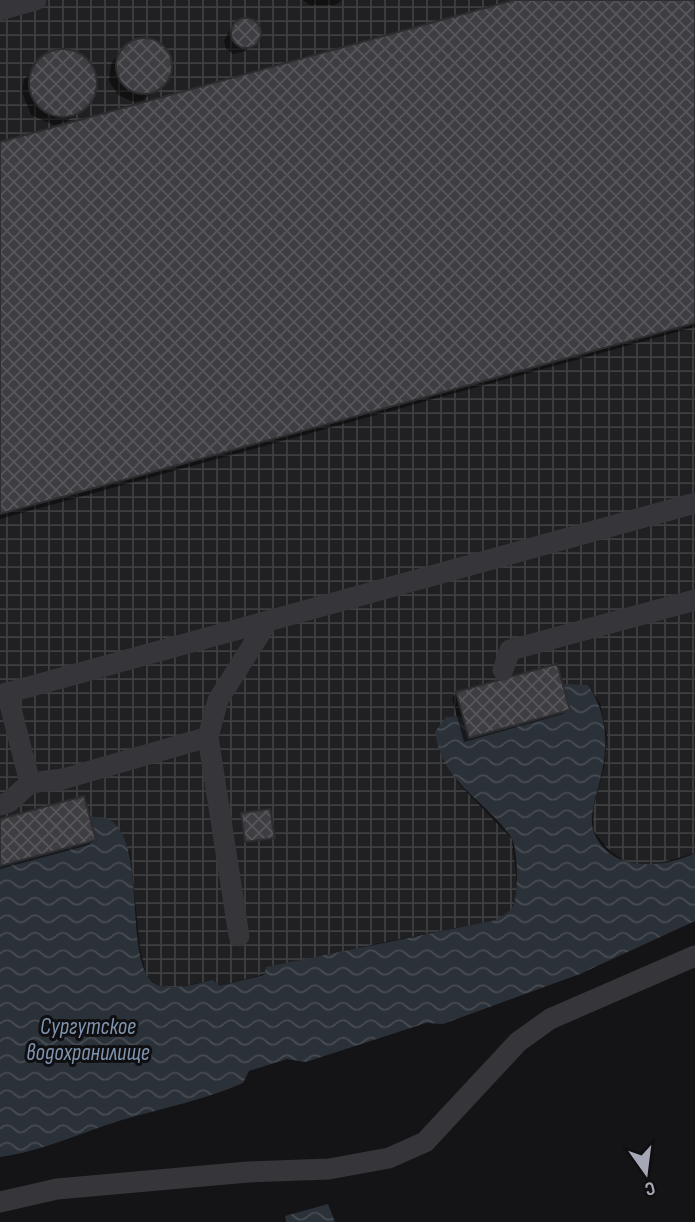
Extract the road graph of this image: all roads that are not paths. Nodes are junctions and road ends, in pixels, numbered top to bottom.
1 (36, 0) edge
2 (0, 9) edge
3 (695, 503) edge
4 (695, 600) edge
5 (268, 621) junction
6 (503, 670) dead end
7 (3, 694) edge
8 (208, 737) junction
9 (30, 783) junction
10 (0, 805) edge
11 (239, 936) dead end
12 (695, 956) edge
13 (0, 1202) edge

1 - 2 lane
3 - 5 lane
4 - 6 lane
5 - 7 lane
5 - 8 lane
7 - 9 lane
8 - 9 lane
8 - 11 lane
9 - 10 lane
12 - 13 lane

